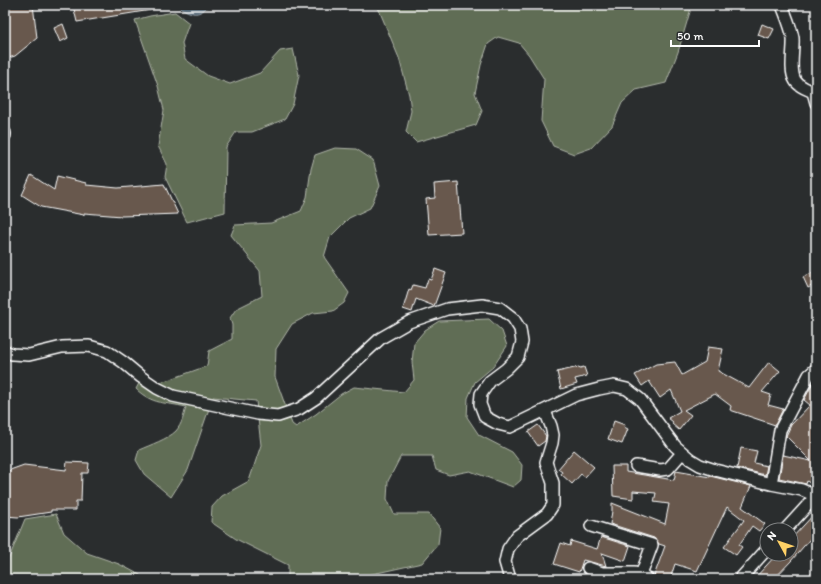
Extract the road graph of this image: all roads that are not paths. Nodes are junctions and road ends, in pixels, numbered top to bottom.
1 (782, 5) edge
2 (816, 103) edge
3 (5, 352) edge
4 (816, 369) edge
5 (545, 411) junction
6 (682, 453) junction
7 (636, 466) dead end
8 (771, 484) junction
9 (792, 522) edge
10 (591, 526) dead end
11 (759, 558) edge
12 (588, 568) dead end
13 (645, 577) edge
14 (510, 579) edge
15 (740, 579) edge

1 - 2 street
3 - 5 street
4 - 8 street
5 - 6 street
5 - 14 street
6 - 7 street
6 - 8 street
8 - 9 street
10 - 13 street
11 - 15 street
12 - 13 street

